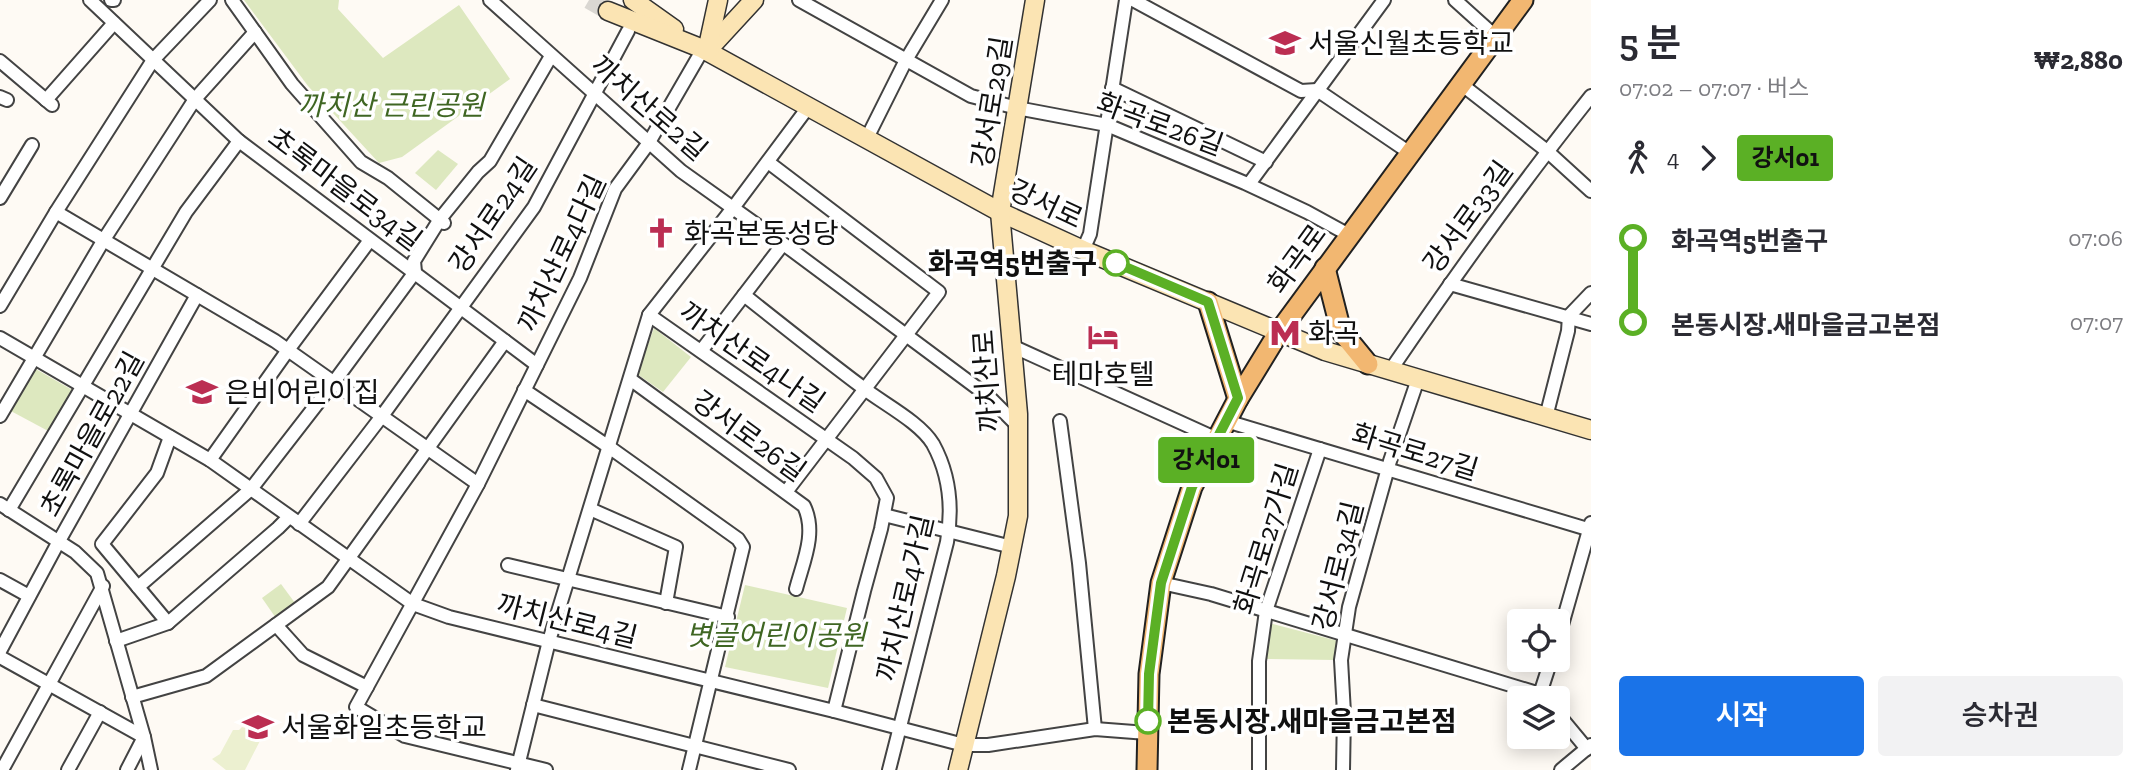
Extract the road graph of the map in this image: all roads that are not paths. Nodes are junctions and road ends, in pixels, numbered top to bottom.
1 (90, 0) edge
2 (210, 0) edge
3 (232, 0) edge
4 (490, 0) edge
5 (633, 0) edge
6 (718, 0) edge
7 (754, 0) edge
8 (799, 0) edge
9 (942, 0) edge
10 (1035, 0) edge
11 (1126, 0) edge
12 (1133, 0) edge
13 (1384, 0) edge
14 (1454, 0) edge
15 (1523, 0) edge
16 (110, 3) edge
17 (608, 11) tunnel mouth
18 (114, 23) junction
19 (628, 31) dead end
20 (255, 32) junction
21 (1496, 37) junction
22 (705, 50) junction
23 (551, 56) junction
24 (153, 60) junction
25 (906, 60) junction
26 (0, 61) edge
27 (1461, 84) junction
28 (1112, 88) junction
29 (1317, 90) junction
30 (594, 95) junction
31 (1591, 96) edge
32 (195, 99) junction
33 (809, 106) junction
34 (1017, 108) junction
35 (1107, 125) junction
36 (867, 138) junction
37 (239, 141) junction
38 (648, 144) junction
39 (32, 145) dead end
40 (1547, 151) junction
41 (1410, 153) junction
42 (768, 162) junction
43 (1266, 162) junction
44 (1249, 184) junction
45 (1591, 191) edge
46 (0, 198) edge
47 (733, 208) junction
48 (56, 212) junction
49 (1000, 212) junction
50 (442, 221) junction
51 (1349, 235) junction
52 (370, 240) junction
53 (103, 241) junction
54 (783, 244) junction
55 (1083, 250) junction
56 (1325, 268) junction
57 (152, 269) junction
58 (415, 272) junction
59 (1450, 284) junction
60 (1591, 293) edge
61 (197, 295) junction
62 (744, 295) junction
63 (1208, 302) junction
64 (0, 306) edge
65 (461, 308) junction
66 (649, 315) junction
67 (1569, 316) junction
68 (1591, 324) edge
69 (1279, 332) junction
70 (906, 335) junction
71 (0, 338) edge
72 (505, 341) junction
73 (1012, 346) junction
74 (288, 350) junction
75 (701, 351) junction
76 (34, 358) junction
77 (1368, 364) junction
78 (537, 365) junction
79 (1390, 371) junction
80 (629, 379) junction
81 (1418, 379) junction
82 (334, 382) junction
83 (82, 387) junction
84 (864, 389) junction
85 (524, 390) junction
86 (1238, 398) junction
87 (131, 415) junction
88 (0, 416) edge
89 (382, 416) junction
90 (1546, 416) junction
91 (1060, 421) dead end
92 (1226, 421) junction
93 (1018, 426) junction
94 (1591, 430) edge
95 (170, 437) junction
96 (826, 438) junction
97 (1217, 439) junction
98 (427, 447) junction
99 (609, 447) junction
100 (1320, 449) junction
101 (210, 460) junction
102 (1389, 469) junction
103 (478, 484) junction
104 (251, 489) junction
105 (786, 492) junction
106 (5, 507) edge
107 (590, 509) junction
108 (884, 515) junction
109 (294, 520) junction
110 (1590, 528) edge
111 (949, 530) junction
112 (59, 541) junction
113 (1012, 547) junction
114 (348, 559) junction
115 (508, 565) dead end
116 (0, 580) edge
117 (568, 580) junction
118 (1161, 583) junction
119 (103, 586) junction
120 (138, 587) junction
121 (796, 589) dead end
122 (29, 596) junction
123 (666, 603) junction
124 (413, 604) junction
125 (1567, 609) edge
126 (1266, 611) junction
127 (727, 617) junction
128 (168, 623) junction
129 (276, 625) junction
130 (1345, 636) junction
131 (116, 641) junction
132 (549, 641) junction
133 (0, 651) edge
134 (0, 657) edge
135 (711, 682) junction
136 (48, 683) junction
137 (1508, 686) edge
138 (367, 687) junction
139 (132, 697) junction
140 (533, 705) junction
141 (834, 711) junction
142 (100, 712) junction
143 (1570, 727) edge
144 (900, 728) junction
145 (1095, 729) junction
146 (1147, 733) junction
147 (145, 737) junction
148 (964, 745) junction
149 (695, 747) junction
150 (1589, 747) edge
151 (518, 767) edge
152 (2, 770) edge
153 (68, 770) edge
154 (127, 770) edge
155 (151, 770) edge
156 (546, 770) edge
157 (689, 770) edge
158 (789, 770) edge
159 (889, 770) edge
160 (958, 770) edge
161 (1147, 770) edge
162 (1259, 770) edge
163 (1343, 770) edge
164 (1562, 770) edge

1 - 16 street, 초록마을로34길
2 - 24 street
3 - 20 street
4 - 23 street, 까치산로2길
5 - 22 main road, 강서로
6 - 22 main road
7 - 22 main road
8 - 25 street, 화곡로26길
9 - 25 street
10 - 34 main road, 강서로29길
11 - 28 street
12 - 29 street
13 - 29 street
14 - 21 street
15 - 21 main road, 화곡로
16 - 18 street, 초록마을로34길
17 - 22 main road, 강서로
18 - 24 street, 초록마을로34길
18 - 26 street
19 - 30 street, 강서로24길
20 - 32 street
20 - 50 street
21 - 27 main road, 화곡로
22 - 33 main road, 강서로
22 - 38 street, 까치산로4다길
23 - 30 street, 까치산로2길
23 - 50 street
24 - 32 street, 초록마을로34길
24 - 48 street
25 - 34 street, 화곡로26길
25 - 36 street
27 - 40 street
27 - 41 main road, 화곡로
28 - 35 street
28 - 43 street
29 - 41 street
29 - 43 street
30 - 38 street, 까치산로2길
30 - 65 street, 강서로24길
31 - 40 street, 강서로33길
32 - 37 street, 초록마을로34길
32 - 53 street
33 - 36 main road, 강서로
33 - 42 street
34 - 35 street, 화곡로26길
34 - 49 main road, 강서로29길
35 - 44 street, 화곡로26길
35 - 55 street
36 - 49 main road, 강서로
37 - 52 street, 초록마을로34길
37 - 57 street
38 - 47 street, 까치산로2길
38 - 78 street, 까치산로4다길
39 - 46 street
40 - 45 street
40 - 59 street, 강서로33길
41 - 51 main road, 화곡로
42 - 47 street
42 - 70 street
43 - 44 street
44 - 51 street, 화곡로26길
47 - 54 street, 까치산로2길
47 - 66 street
48 - 53 street
48 - 64 street
49 - 55 main road, 강서로
49 - 73 main road, 까치산로
50 - 58 street
51 - 56 main road, 화곡로
52 - 58 street, 초록마을로34길
52 - 74 street
53 - 57 street
53 - 76 street
54 - 62 street
54 - 70 street, 까치산로2길
55 - 63 main road, 강서로
56 - 69 main road, 화곡로
56 - 77 main road
57 - 61 street
57 - 83 street
58 - 65 street, 초록마을로34길
58 - 82 street
59 - 67 street
59 - 79 street, 강서로33길
60 - 67 street
61 - 74 street
61 - 87 street, 초록마을로22길
62 - 75 street
62 - 84 street, 까치산로4가길
63 - 69 main road, 강서로
63 - 86 main road
65 - 72 street, 초록마을로34길
65 - 89 street, 강서로24길
66 - 75 street, 까치산로4나길
66 - 80 street
67 - 68 street
67 - 90 street
69 - 77 main road, 강서로
69 - 86 main road, 화곡로
70 - 84 street
70 - 93 street, 까치산로2길
71 - 76 street, 까치산로4길
72 - 78 street, 초록마을로34길
72 - 98 street
73 - 93 main road, 까치산로
73 - 97 street
74 - 82 street
74 - 101 street
75 - 96 street, 까치산로4나길
76 - 83 street, 까치산로4길
76 - 88 street
77 - 79 main road, 강서로
78 - 85 street, 까치산로4다길
79 - 81 main road, 강서로
80 - 99 street
80 - 105 street, 강서로26길
81 - 90 main road, 강서로
81 - 102 street, 강서로34길
82 - 89 street
82 - 104 street
83 - 87 street, 까치산로4길
83 - 106 street
84 - 96 street
84 - 111 street, 까치산로4가길
85 - 99 street
85 - 103 street, 까치산로4다길
86 - 92 main road, 화곡로
87 - 95 street, 까치산로4길
87 - 112 street, 초록마을로22길
89 - 98 street
89 - 109 street, 강서로24길
90 - 94 main road, 강서로
91 - 145 street
92 - 97 main road, 화곡로
92 - 100 street, 화곡로27길
93 - 113 main road, 까치산로
95 - 101 street, 까치산로4길
95 - 120 street
96 - 105 street, 까치산로4나길
96 - 108 street, 까치산로4나길
97 - 118 main road, 화곡로
98 - 103 street
98 - 114 street
99 - 107 street
99 - 127 street
100 - 102 street, 화곡로27길
100 - 126 street, 화곡로27가길
101 - 104 street, 까치산로4길
102 - 110 street, 화곡로27길
102 - 130 street, 강서로34길
103 - 124 street, 까치산로4다길
104 - 109 street, 까치산로4길
104 - 120 street
105 - 121 street, 강서로26길
106 - 112 street
107 - 117 street
107 - 123 street
108 - 111 street
108 - 141 street, 까치산로4나길
109 - 114 street, 까치산로4길
109 - 128 street
110 - 125 street
111 - 113 street
111 - 144 street, 까치산로4가길
112 - 119 street
112 - 122 street, 초록마을로22길
113 - 148 main road, 까치산로
114 - 124 street, 까치산로4길
114 - 129 street
115 - 117 street
116 - 122 street
117 - 123 street
117 - 132 street
118 - 126 street
118 - 146 main road, 화곡로
119 - 131 street
119 - 136 street
120 - 128 street
122 - 133 street, 초록마을로22길
123 - 127 street
124 - 132 street, 까치산로4길
124 - 138 street
126 - 130 street
126 - 162 street, 화곡로27가길
127 - 135 street
128 - 131 street
129 - 138 street
129 - 139 street
130 - 137 street
130 - 163 street, 강서로34길
131 - 139 street
132 - 135 street, 까치산로4길
132 - 140 street
134 - 136 street
135 - 141 street, 까치산로4길
135 - 149 street
136 - 142 street
136 - 152 street
138 - 151 street
139 - 147 street
140 - 149 street
140 - 151 street
141 - 144 street, 까치산로4길
142 - 147 street
142 - 153 street
143 - 150 street
144 - 148 street, 까치산로4길
144 - 159 street
145 - 146 street
145 - 148 street
146 - 161 main road, 화곡로
147 - 154 street
147 - 155 street
148 - 160 main road, 까치산로
149 - 157 street
149 - 158 street
150 - 164 street
151 - 156 street

